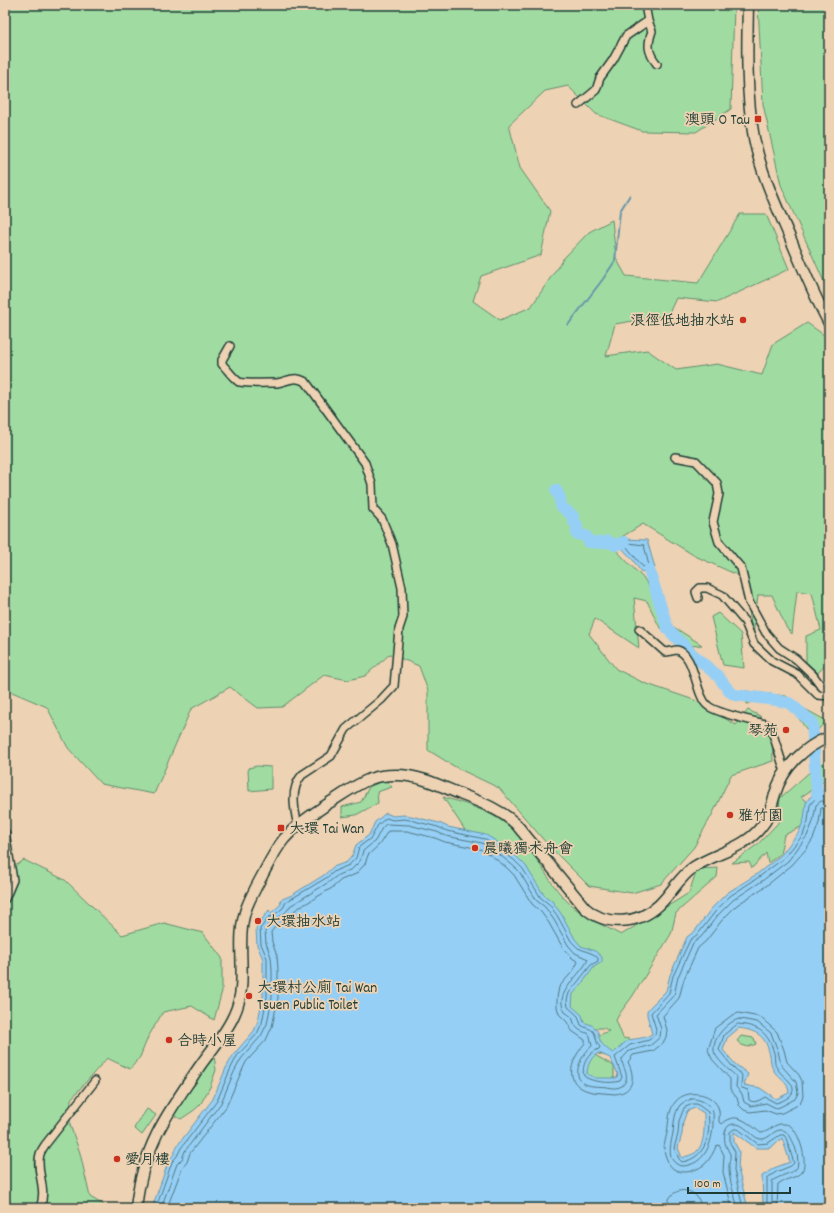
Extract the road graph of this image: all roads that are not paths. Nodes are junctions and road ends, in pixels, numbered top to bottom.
1 (645, 5) edge
2 (748, 5) edge
3 (648, 22) junction
4 (657, 64) dead end
5 (578, 105) dead end
6 (829, 323) edge
7 (230, 346) dead end
8 (675, 457) dead end
9 (698, 598) dead end
10 (639, 629) dead end
11 (829, 691) edge
12 (829, 696) edge
13 (829, 737) edge
14 (785, 772) junction
15 (298, 826) junction
16 (5, 832) edge
17 (5, 899) edge
18 (95, 1081) dead end
19 (40, 1208) edge
20 (136, 1208) edge

1 - 3 street
2 - 6 main road
3 - 4 street
3 - 5 street
7 - 15 street
8 - 11 street
9 - 12 street
10 - 14 street
13 - 14 main road
14 - 15 main road
15 - 20 main road
16 - 17 street
18 - 19 street

